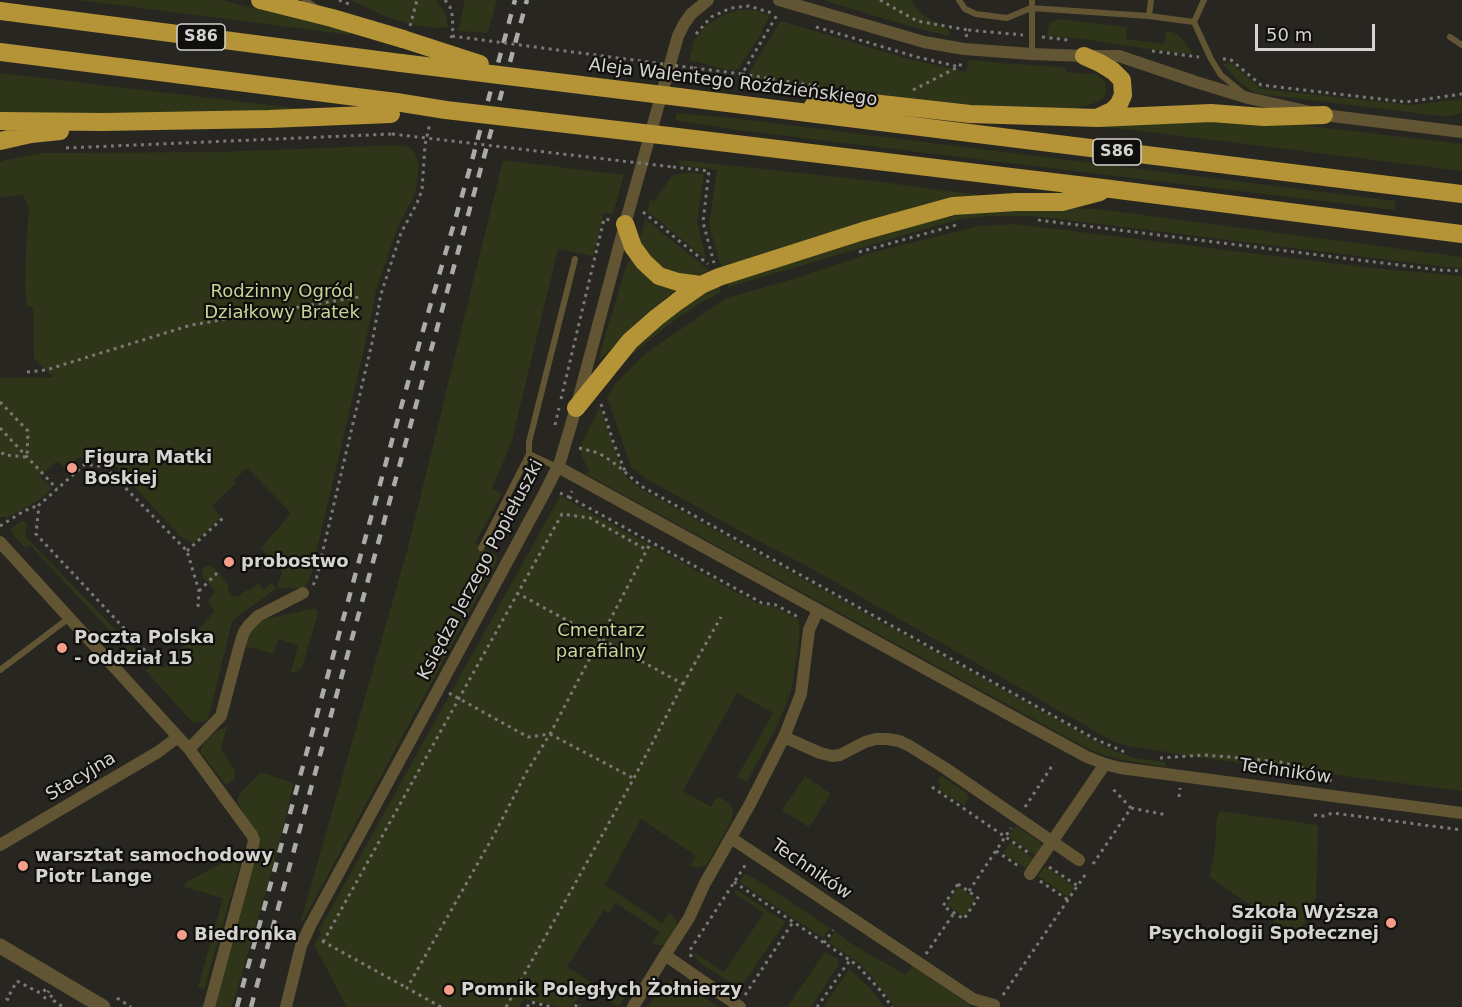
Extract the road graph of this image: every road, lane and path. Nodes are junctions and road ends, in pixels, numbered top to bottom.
1 (260, 0) edge
2 (305, 0) edge
3 (417, 0) edge
4 (445, 0) edge
5 (708, 0) edge
6 (880, 0) edge
7 (959, 0) edge
8 (1032, 0) edge
9 (1151, 0) edge
10 (1204, 0) edge
11 (785, 1) edge
12 (1031, 8) junction
13 (0, 11) edge
14 (1149, 16) junction
15 (332, 18) junction
16 (1194, 22) junction
17 (811, 25) dead end
18 (419, 29) dead end
19 (968, 30) junction
20 (406, 33) junction
21 (447, 35) dead end
22 (1032, 36) junction
23 (1450, 37) dead end
24 (692, 38) dead end
25 (1067, 40) dead end
26 (450, 44) dead end
27 (1462, 45) edge
28 (964, 49) junction
29 (1146, 50) dead end
30 (0, 51) edge
31 (1032, 54) junction
32 (1084, 56) junction
33 (1211, 59) junction
34 (686, 60) dead end
35 (682, 71) dead end
36 (522, 77) junction
37 (1462, 94) edge
38 (1248, 98) junction
39 (393, 108) junction
40 (772, 109) junction
41 (439, 114) junction
42 (1324, 115) junction
43 (1098, 118) junction
44 (0, 120) edge
45 (103, 122) junction
46 (1462, 132) edge
47 (0, 141) edge
48 (61, 148) dead end
49 (658, 158) dead end
50 (655, 169) dead end
51 (1111, 189) junction
52 (1462, 194) edge
53 (643, 212) dead end
54 (1038, 220) dead end
55 (961, 223) dead end
56 (625, 224) junction
57 (1462, 234) edge
58 (859, 252) dead end
59 (575, 259) dead end
60 (1462, 272) edge
61 (701, 285) junction
62 (359, 297) dead end
63 (27, 372) dead end
64 (0, 402) edge
65 (576, 408) junction
66 (595, 408) dead end
67 (0, 428) edge
68 (578, 440) dead end
69 (571, 446) junction
70 (0, 450) edge
71 (529, 454) junction
72 (27, 457) junction
73 (558, 467) junction
74 (626, 473) junction
75 (578, 479) junction
76 (57, 489) junction
77 (569, 497) dead end
78 (39, 505) junction
79 (223, 518) dead end
80 (0, 526) edge
81 (0, 542) edge
82 (651, 542) junction
83 (481, 548) dead end
84 (647, 550) junction
85 (187, 551) junction
86 (218, 572) dead end
87 (199, 591) junction
88 (303, 593) joint
89 (519, 594) junction
90 (198, 607) dead end
91 (818, 610) junction
92 (70, 617) junction
93 (721, 617) dead end
94 (809, 630) junction
95 (600, 638) junction
96 (150, 656) dead end
97 (0, 670) edge
98 (683, 684) junction
99 (448, 692) dead end
100 (459, 699) junction
101 (549, 734) junction
102 (178, 736) junction
103 (784, 737) junction
104 (189, 749) junction
105 (1134, 755) dead end
106 (1155, 758) dead end
107 (1105, 764) junction
108 (634, 778) junction
109 (1336, 782) dead end
110 (932, 787) dead end
111 (1111, 787) dead end
112 (1131, 808) junction
113 (1462, 813) edge
114 (1167, 815) dead end
115 (1314, 815) dead end
116 (1462, 830) edge
117 (731, 838) junction
118 (1052, 842) junction
119 (0, 845) edge
120 (753, 854) junction
121 (1039, 860) junction
122 (1079, 860) dead end
123 (1030, 874) dead end
124 (734, 882) junction
125 (1078, 886) junction
126 (954, 913) junction
127 (793, 922) junction
128 (833, 930) dead end
129 (318, 939) dead end
130 (324, 942) junction
131 (824, 943) junction
132 (0, 946) edge
133 (690, 950) dead end
134 (665, 956) junction
135 (924, 956) dead end
136 (850, 960) junction
137 (20, 974) dead end
138 (17, 981) junction
139 (407, 988) junction
140 (49, 991) junction
141 (994, 998) joint
142 (44, 999) dead end
143 (9, 1000) dead end
144 (742, 1002) edge
145 (580, 1005) dead end
146 (63, 1007) edge
147 (103, 1007) edge
148 (208, 1007) edge
149 (286, 1007) edge
150 (441, 1007) edge
151 (507, 1007) edge
152 (527, 1007) edge
153 (552, 1007) edge
154 (575, 1007) edge
155 (633, 1007) edge
156 (817, 1007) edge
157 (891, 1007) edge

1 - 15 highway
2 - 15 lane
3 - 20 path
4 - 26 path
5 - 56 street, Księdza Jerzego Popiełuszki
6 - 19 path
7 - 12 lane
8 - 12 lane
9 - 14 lane
10 - 16 lane
11 - 28 street
12 - 14 lane
12 - 22 lane
13 - 36 highway, Aleja Walentego Roździeńskiego / S86, bridge
14 - 16 lane
15 - 20 highway
16 - 33 lane
17 - 28 path
18 - 20 path
19 - 22 path
19 - 28 path
20 - 36 highway, bridge
21 - 24 path, bridge
22 - 25 path
22 - 31 lane
23 - 27 lane
28 - 31 street
29 - 33 path
30 - 39 highway, S86
31 - 32 street
32 - 38 street
32 - 43 highway
33 - 37 path
33 - 38 lane
34 - 35 path
36 - 40 highway, Aleja Walentego Roździeńskiego / S86, bridge
38 - 42 street
39 - 41 highway, S86, bridge
39 - 45 highway
40 - 43 highway
40 - 52 highway, Aleja Walentego Roździeńskiego / S86
41 - 51 highway, S86, bridge
41 - 88 path
42 - 43 highway
42 - 46 street
44 - 45 highway
45 - 47 highway
48 - 53 path, bridge
49 - 50 path
51 - 57 highway, S86
51 - 61 highway
54 - 60 path
55 - 58 path
56 - 61 highway
56 - 65 street, Księdza Jerzego Popiełuszki
59 - 71 lane
61 - 65 highway
62 - 63 path
64 - 72 path
65 - 69 street, Księdza Jerzego Popiełuszki
66 - 74 path
67 - 72 path
68 - 69 path
69 - 73 street, Księdza Jerzego Popiełuszki
69 - 74 path
69 - 75 path
70 - 72 path
71 - 73 lane
71 - 83 lane
72 - 76 path
73 - 75 street, Techników
73 - 149 street, Księdza Jerzego Popiełuszki
74 - 105 path
75 - 91 street, Techników
76 - 78 path
76 - 85 path
77 - 82 path
78 - 80 path
78 - 96 path
79 - 85 path
81 - 92 street
82 - 84 path
82 - 94 path
84 - 89 path
84 - 95 path
85 - 87 path
86 - 87 path
87 - 90 path
88 - 104 street
89 - 95 path
89 - 100 path
91 - 94 street
91 - 107 street, Techników
92 - 97 lane
92 - 102 street
93 - 98 path
94 - 103 street
95 - 98 path
95 - 101 path
98 - 108 path
99 - 100 path
100 - 101 path
100 - 130 path
101 - 108 path
101 - 139 path
102 - 104 street
102 - 119 street, Stacyjna
103 - 117 street
103 - 118 street
104 - 148 street
106 - 109 path
107 - 113 street, Techników
107 - 118 street
108 - 151 path
110 - 121 path
111 - 112 path
112 - 114 path
112 - 125 path
115 - 116 path
117 - 120 street, Techników
117 - 134 street
118 - 121 street
118 - 122 street
120 - 124 path
120 - 141 street, Techników
121 - 123 street
121 - 125 path
124 - 127 path
124 - 133 path
125 - 141 path
126 - 126 path
126 - 135 path
127 - 131 path
127 - 144 path
128 - 131 path
129 - 130 path
130 - 139 path
131 - 136 path
132 - 147 street
134 - 144 street
134 - 155 street
136 - 156 path
136 - 157 path
137 - 138 path
138 - 140 path
138 - 143 path
139 - 150 path
140 - 142 path
140 - 146 path
145 - 154 path
152 - 153 path

